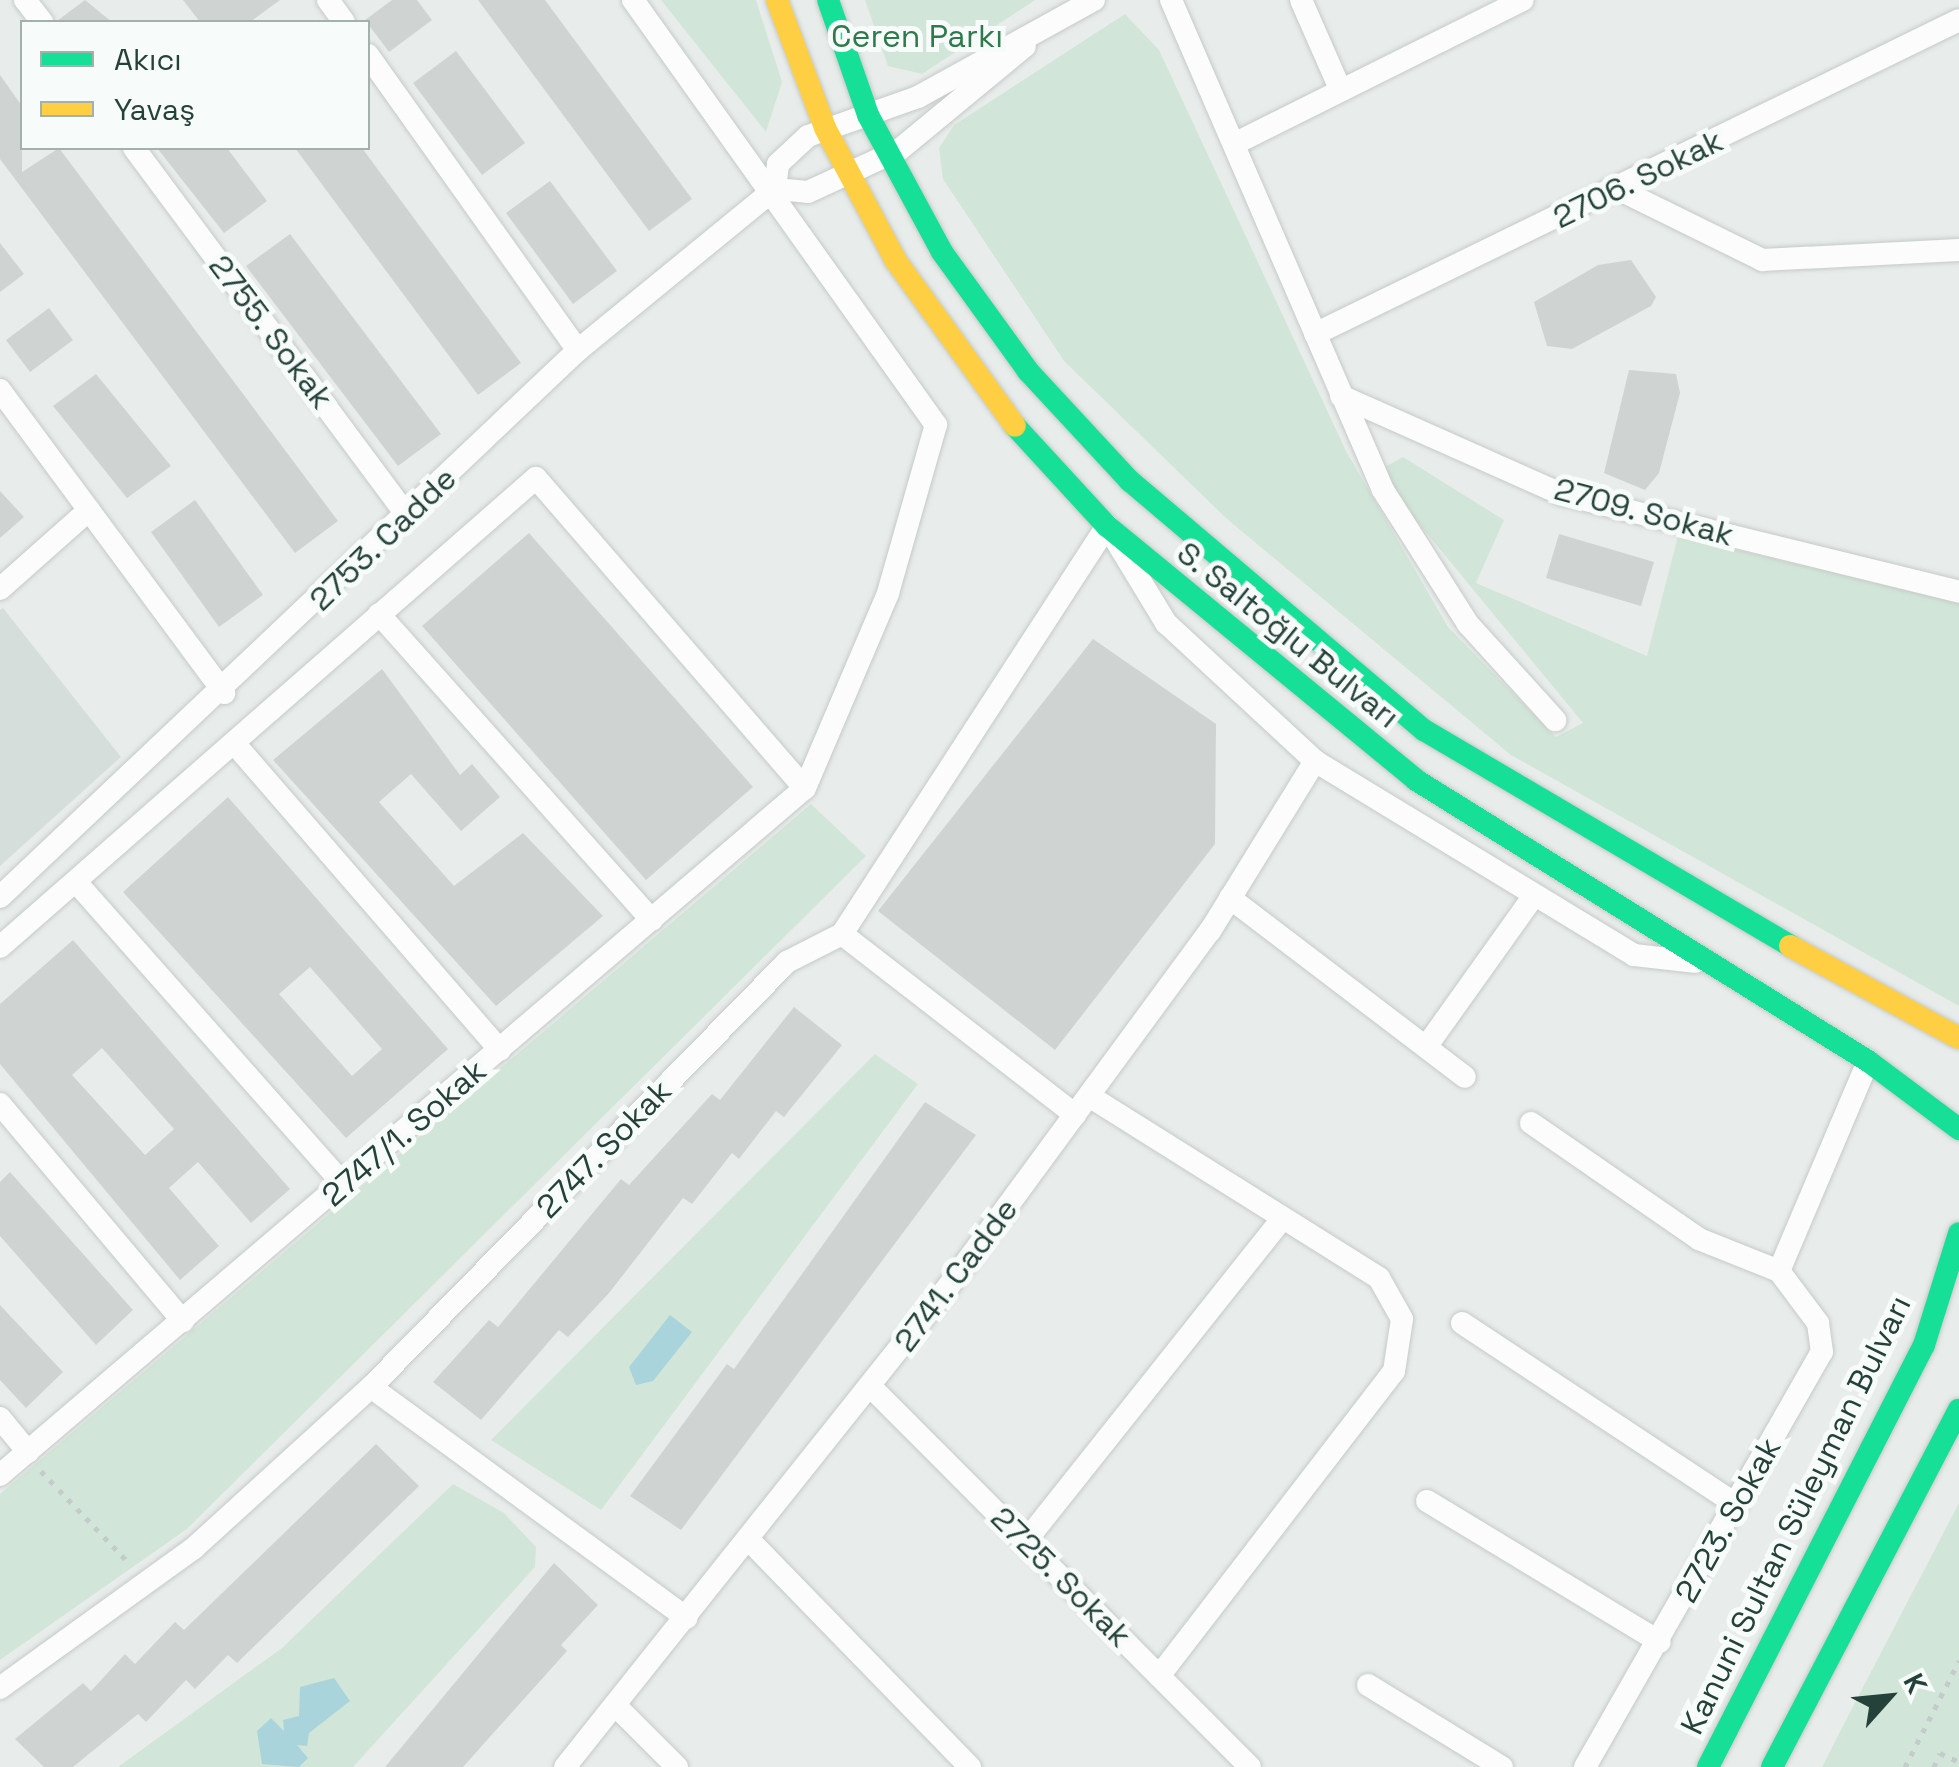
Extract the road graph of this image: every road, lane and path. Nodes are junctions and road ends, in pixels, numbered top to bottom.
1 (25, 0) edge
2 (633, 0) edge
3 (778, 0) edge
4 (828, 0) edge
5 (1094, 0) edge
6 (1171, 0) edge
7 (1300, 0) edge
8 (1523, 0) edge
9 (40, 20) edge
10 (1959, 20) edge
11 (1025, 46) junction
12 (370, 58) edge
13 (1341, 91) junction
14 (868, 114) junction
15 (825, 128) junction
16 (1238, 142) junction
17 (135, 150) edge
18 (888, 156) junction
19 (846, 173) junction
20 (775, 190) junction
21 (1618, 190) junction
22 (1959, 250) edge
23 (1315, 334) junction
24 (578, 350) junction
25 (0, 390) edge
26 (1341, 396) junction
27 (90, 510) junction
28 (407, 516) junction
29 (1107, 526) junction
30 (0, 589) edge
31 (1959, 592) edge
32 (379, 614) junction
33 (224, 693) junction
34 (1555, 720) dead end
35 (234, 743) junction
36 (1315, 760) junction
37 (805, 788) junction
38 (76, 882) junction
39 (1533, 897) junction
40 (0, 898) edge
41 (1230, 898) junction
42 (652, 920) junction
43 (842, 934) junction
44 (0, 948) edge
45 (1695, 962) junction
46 (1959, 1038) edge
47 (1426, 1047) junction
48 (500, 1050) junction
49 (1868, 1061) junction
50 (1465, 1076) dead end
51 (0, 1104) edge
52 (1082, 1105) junction
53 (1532, 1123) dead end
54 (1959, 1130) edge
55 (344, 1185) junction
56 (1282, 1219) junction
57 (1959, 1234) edge
58 (1779, 1272) junction
59 (183, 1322) junction
60 (1462, 1323) dead end
61 (370, 1387) junction
62 (872, 1388) junction
63 (1959, 1410) edge
64 (0, 1418) edge
65 (28, 1452) junction
66 (0, 1476) edge
67 (1427, 1502) dead end
68 (1737, 1504) junction
69 (1026, 1542) junction
70 (752, 1543) junction
71 (148, 1582) junction
72 (688, 1618) junction
73 (1660, 1642) junction
74 (1959, 1660) edge
75 (1159, 1676) junction
76 (1368, 1685) dead end
77 (0, 1688) edge
78 (619, 1710) junction
79 (1959, 1762) edge
80 (566, 1767) edge
81 (678, 1767) edge
82 (970, 1767) edge
83 (1250, 1767) edge
84 (1502, 1767) edge
85 (1584, 1767) edge
86 (1708, 1767) edge
87 (1772, 1767) edge
88 (1905, 1767) edge
89 (1934, 1767) edge

1 - 9 street
2 - 20 street
3 - 15 main road, S. Saltoğlu Bulvarı
4 - 14 main road, S. Saltoğlu Bulvarı
5 - 11 street
6 - 16 street
7 - 13 street
8 - 13 street
10 - 21 street, 2706. Sokak
11 - 14 street
11 - 18 street
12 - 24 street
13 - 16 street
14 - 15 street
14 - 18 main road, S. Saltoğlu Bulvarı
15 - 19 main road, S. Saltoğlu Bulvarı
15 - 20 street
16 - 23 street
17 - 28 street, 2755. Sokak
18 - 19 street
18 - 46 main road, S. Saltoğlu Bulvarı
19 - 20 street
19 - 29 main road, S. Saltoğlu Bulvarı
20 - 24 street, 2753. Cadde
20 - 37 street
21 - 22 street
21 - 23 street, 2706. Sokak
23 - 26 street
24 - 28 street, 2753. Cadde
25 - 27 street
26 - 31 street, 2709. Sokak
26 - 34 street
27 - 30 street
27 - 33 street
28 - 33 street, 2753. Cadde
29 - 36 street
29 - 43 street
29 - 45 main road, S. Saltoğlu Bulvarı
32 - 35 street
32 - 37 street
32 - 42 street
33 - 40 street, 2753. Cadde
35 - 38 street
35 - 48 street
36 - 39 street
36 - 41 street, 2741. Cadde
37 - 42 street, 2747/1. Sokak
38 - 44 street
38 - 55 street
39 - 45 street
39 - 47 street
41 - 47 street
41 - 52 street, 2741. Cadde
42 - 48 street, 2747/1. Sokak
43 - 52 street
43 - 61 street, 2747. Sokak
45 - 49 main road, S. Saltoğlu Bulvarı
47 - 50 street
48 - 55 street, 2747/1. Sokak
49 - 54 main road, S. Saltoğlu Bulvarı
49 - 58 street
51 - 59 street
52 - 56 street
52 - 62 street, 2741. Cadde
53 - 58 street
55 - 59 street, 2747/1. Sokak
56 - 69 street
56 - 75 street
57 - 86 main road, Kanuni Sultan Süleyman Bulvarı
58 - 68 street, 2723. Sokak
59 - 65 street, 2747/1. Sokak
60 - 68 street
61 - 71 street, 2747. Sokak
61 - 72 street
62 - 69 street, 2725. Sokak
62 - 70 street, 2741. Cadde
63 - 87 main road
64 - 65 street
65 - 66 street, 2747/1. Sokak
65 - 71 path
67 - 73 street
68 - 73 street, 2723. Sokak
69 - 75 street, 2725. Sokak
70 - 72 street, 2741. Cadde
70 - 82 street
71 - 77 street, 2747. Sokak
72 - 78 street, 2741. Cadde
73 - 85 street, 2723. Sokak
74 - 88 path
75 - 83 street, 2725. Sokak
76 - 84 street
78 - 80 street, 2741. Cadde
78 - 81 street
79 - 89 path

